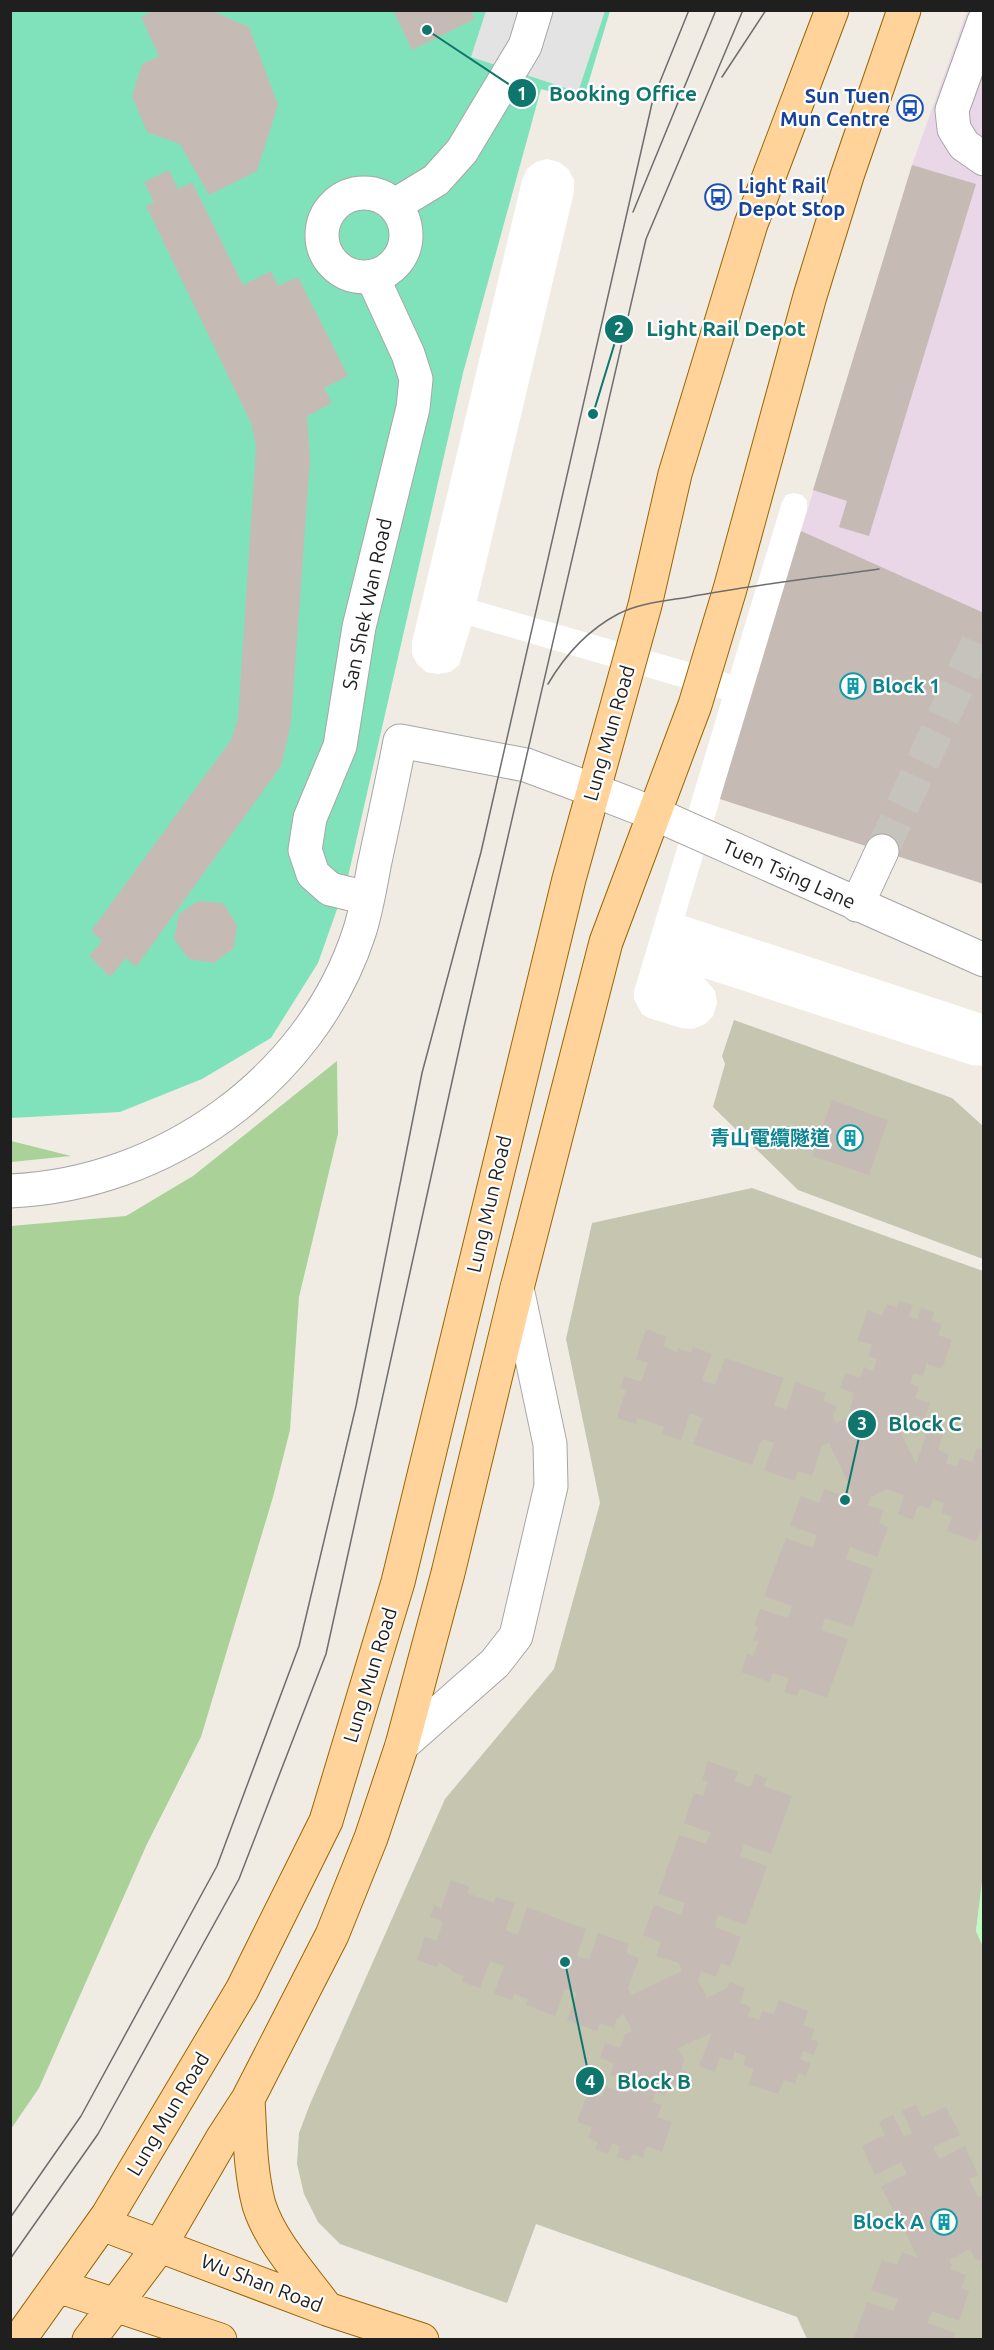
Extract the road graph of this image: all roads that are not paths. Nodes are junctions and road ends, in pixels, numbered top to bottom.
1 (536, 10) edge
2 (832, 10) edge
3 (904, 10) edge
4 (984, 21) edge
5 (984, 159) edge
6 (395, 205) junction
7 (372, 276) junction
8 (593, 790) junction
9 (655, 814) junction
10 (882, 851) tunnel mouth
11 (368, 898) junction
12 (857, 904) junction
13 (984, 960) edge
14 (10, 1191) edge
15 (517, 1288) junction
16 (402, 1745) junction
17 (248, 2099) junction
18 (102, 2224) junction
19 (161, 2244) junction
20 (58, 2286) junction
21 (113, 2305) junction
22 (327, 2308) junction
23 (19, 2340) edge
24 (89, 2340) edge
25 (220, 2340) edge
26 (422, 2340) edge

1 - 6 street
2 - 8 main road, Lung Mun Road
3 - 9 main road
4 - 5 street
6 - 7 street
6 - 7 street
7 - 11 street, San Shek Wan Road
8 - 9 street, Tuen Tsing Lane
8 - 11 street, Tuen Tsing Lane
8 - 18 main road, Lung Mun Road
9 - 12 street, Tuen Tsing Lane
9 - 15 main road
10 - 12 street
11 - 14 street
12 - 13 street, Tuen Tsing Lane
15 - 16 main road
15 - 16 street
16 - 17 main road
17 - 19 main road
17 - 22 main road
18 - 19 main road, Wu Shan Road
18 - 20 main road, Lung Mun Road
19 - 21 main road
19 - 22 main road, Wu Shan Road
20 - 21 main road
20 - 23 main road, Lung Mun Road
21 - 24 main road
21 - 25 main road
22 - 26 main road, Wu Shan Road

